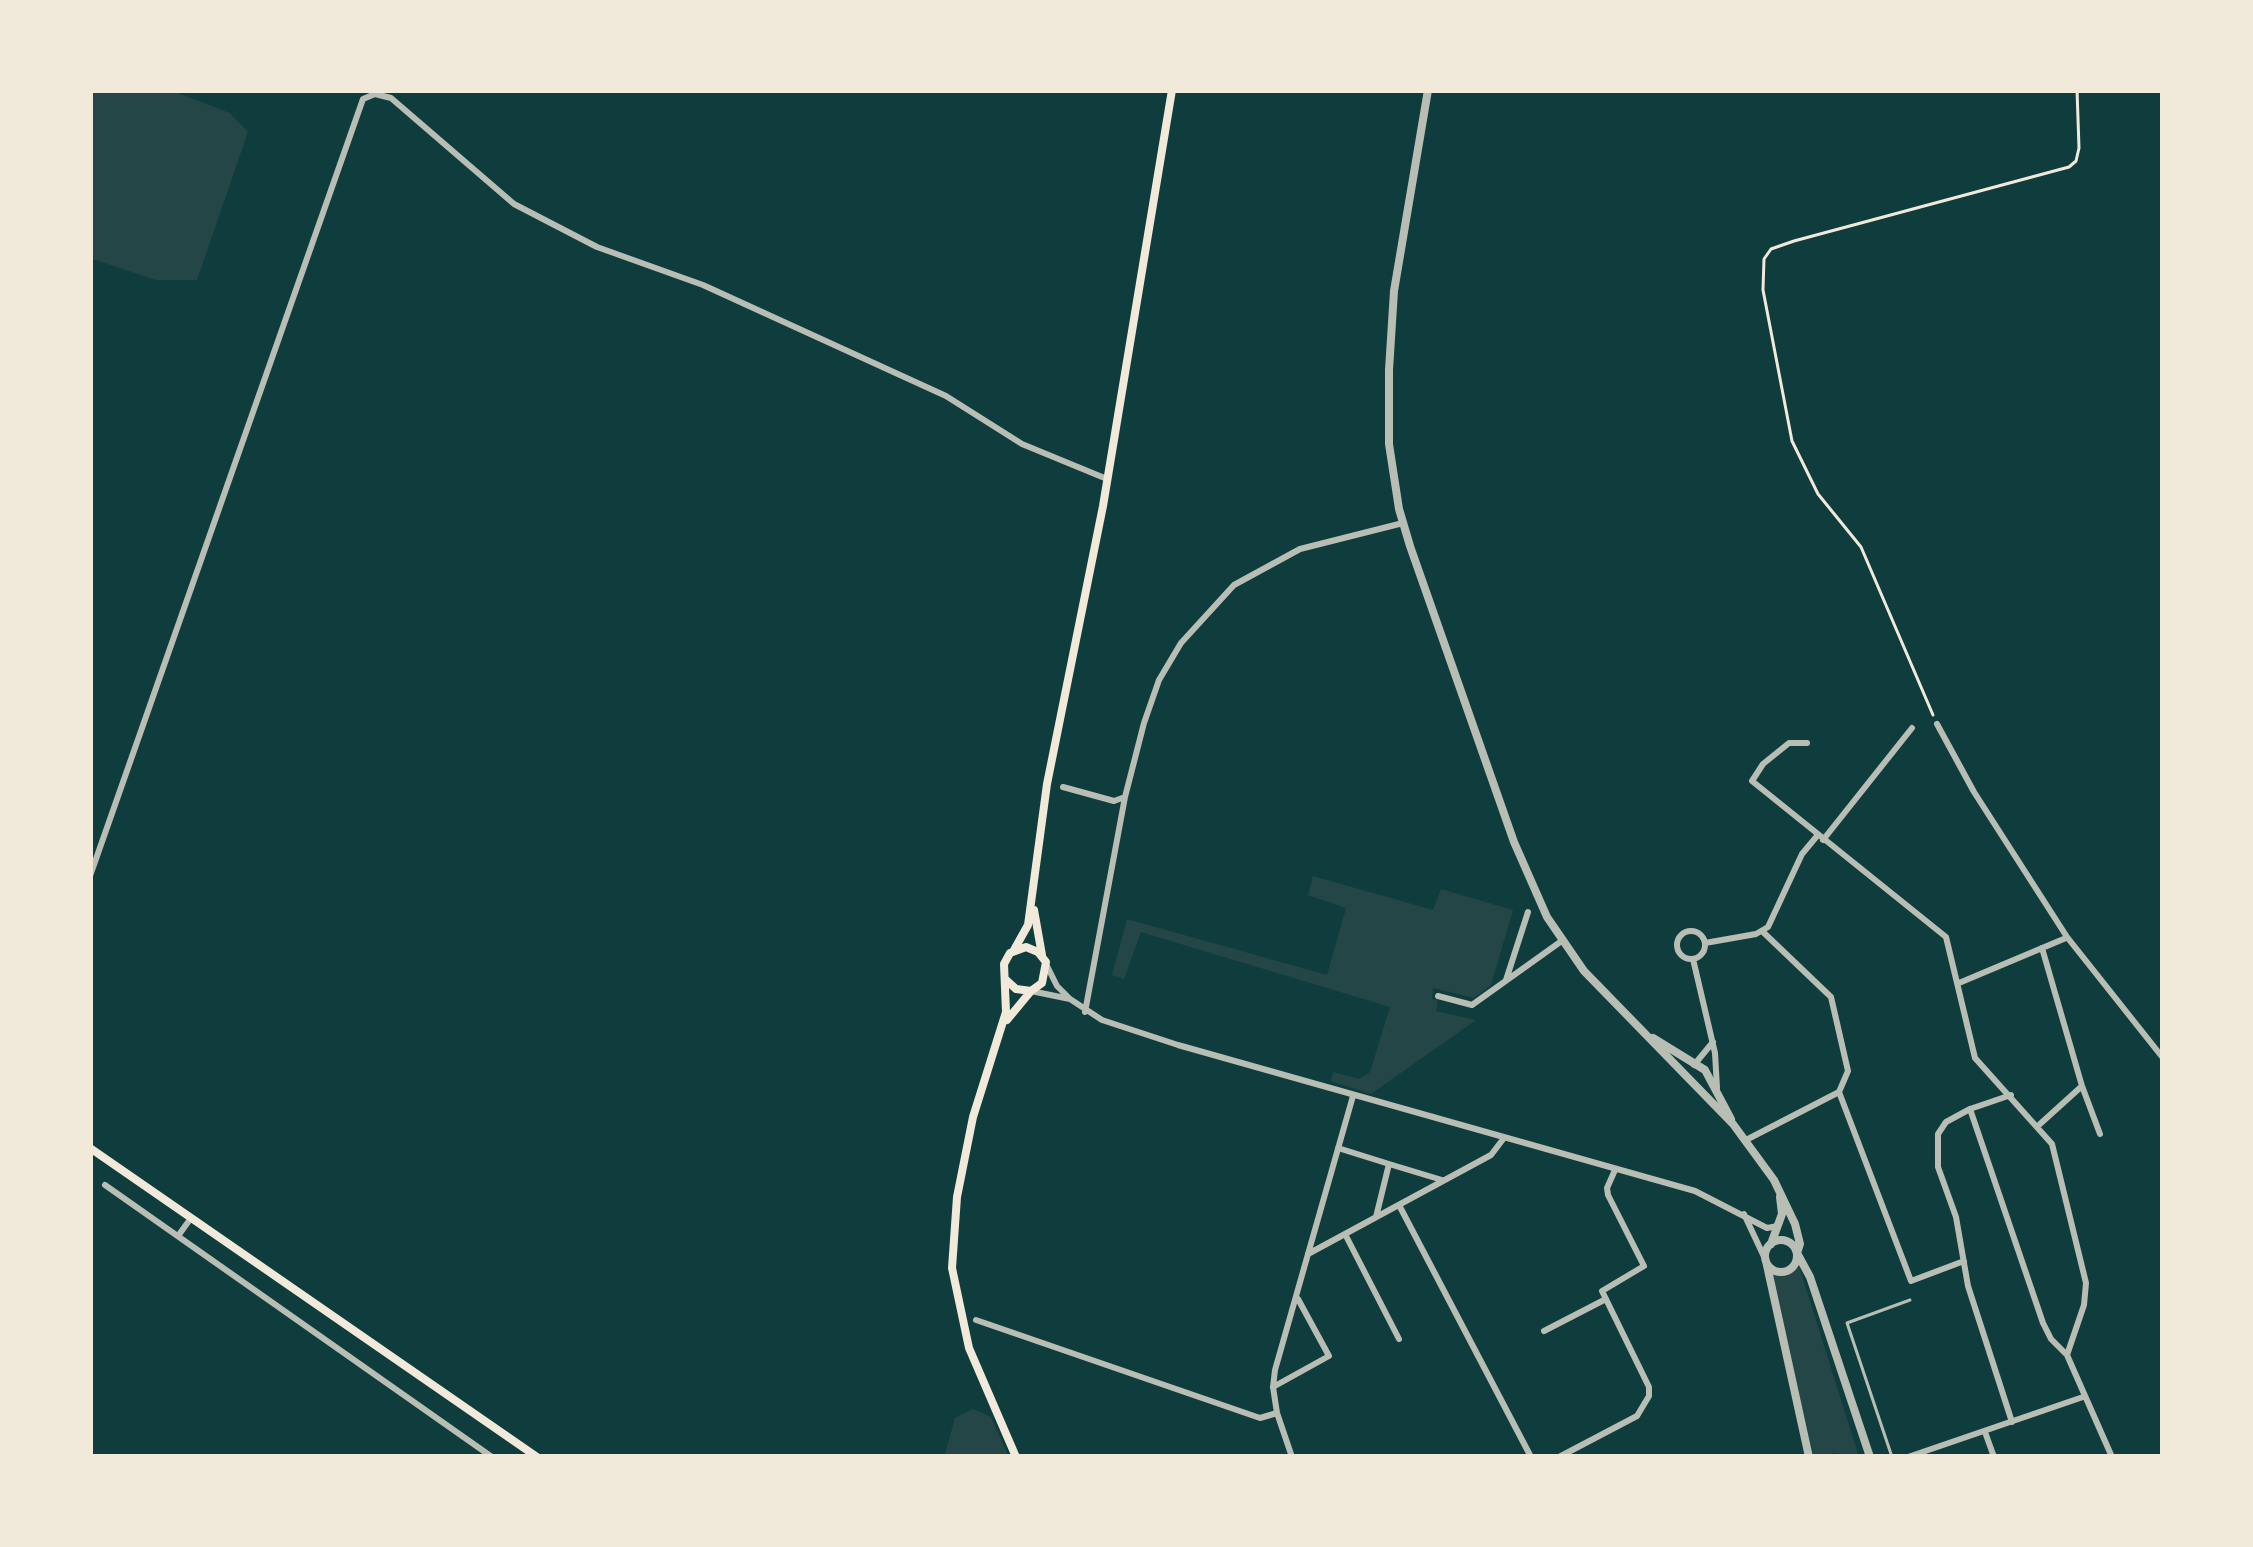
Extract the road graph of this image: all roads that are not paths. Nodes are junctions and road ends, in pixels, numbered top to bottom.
1 (1172, 90) edge
2 (1428, 90) edge
3 (1107, 479) junction
4 (1403, 524) junction
5 (1937, 724) road end
6 (1912, 728) dead end
7 (1807, 743) dead end
8 (1063, 788) dead end
9 (1125, 796) junction
10 (1820, 838) junction
11 (90, 876) edge
12 (1033, 897) junction
13 (1528, 912) dead end
14 (1762, 932) junction
15 (2067, 937) junction
16 (1563, 940) junction
17 (1706, 943) junction
18 (2042, 948) junction
19 (1014, 950) junction
20 (1044, 959) junction
21 (1693, 959) junction
22 (1005, 979) junction
23 (1958, 983) junction
24 (1505, 984) junction
25 (1031, 991) junction
26 (1438, 995) dead end
27 (1070, 999) junction
28 (1085, 1012) junction
29 (1003, 1026) junction
30 (1641, 1031) junction
31 (1713, 1042) junction
32 (2163, 1058) edge
33 (1694, 1065) junction
34 (1710, 1077) junction
35 (1692, 1084) junction
36 (2082, 1085) junction
37 (1717, 1088) junction
38 (1839, 1092) junction
39 (2011, 1095) junction
40 (1353, 1096) junction
41 (1970, 1109) junction
42 (1733, 1124) junction
43 (2038, 1125) junction
44 (2100, 1134) dead end
45 (1504, 1138) junction
46 (1746, 1140) junction
47 (90, 1148) edge
48 (1338, 1148) junction
49 (1389, 1164) junction
50 (1615, 1170) junction
51 (1443, 1181) junction
52 (105, 1185) dead end
53 (1779, 1190) junction
54 (1399, 1205) junction
55 (1742, 1211) junction
56 (1376, 1217) junction
57 (191, 1218) junction
58 (1778, 1226) junction
59 (1345, 1234) junction
60 (178, 1236) junction
61 (1771, 1244) junction
62 (1797, 1253) junction
63 (1308, 1254) junction
64 (1766, 1261) junction
65 (1964, 1261) junction
66 (1296, 1295) junction
67 (1606, 1300) junction
68 (1910, 1300) dead end
69 (976, 1320) dead end
70 (1544, 1331) dead end
71 (1399, 1339) dead end
72 (2067, 1355) junction
73 (1273, 1388) junction
74 (2083, 1397) junction
75 (1277, 1413) junction
76 (2012, 1422) junction
77 (1984, 1431) junction
78 (492, 1457) edge
79 (537, 1457) edge
80 (1016, 1457) edge
81 (1292, 1457) edge
82 (1531, 1457) edge
83 (1559, 1457) edge
84 (1809, 1457) edge
85 (1870, 1457) edge
86 (1892, 1457) edge
87 (1907, 1457) edge
88 (1994, 1457) edge
89 (2112, 1457) edge

1 - 3 main road
2 - 4 street
3 - 11 street
3 - 12 main road
4 - 9 street
4 - 16 street
5 - 15 street
6 - 10 street
7 - 10 street
8 - 9 street
9 - 28 street
10 - 14 street
10 - 23 street
12 - 19 main road
12 - 20 main road
13 - 24 street
14 - 17 street
14 - 38 street
15 - 18 street
15 - 32 street
16 - 24 street
16 - 30 street
17 - 21 street
17 - 21 street
18 - 23 street
18 - 36 street
19 - 20 main road
19 - 22 main road
20 - 25 main road
20 - 27 street
21 - 31 street
22 - 25 main road
22 - 29 main road
23 - 39 street
24 - 26 street
25 - 27 street
25 - 29 main road
27 - 28 street
28 - 40 street
29 - 80 main road
30 - 33 street
30 - 35 street
31 - 33 street
31 - 37 street
33 - 34 street
33 - 35 street
34 - 35 street
34 - 37 street
35 - 42 street
36 - 43 street
36 - 44 street
37 - 42 street
38 - 46 street
38 - 65 street
39 - 41 street
39 - 43 street
40 - 45 street
40 - 48 street
41 - 65 street
41 - 72 street
42 - 46 street
43 - 72 street
45 - 50 street
45 - 51 street
46 - 53 street
47 - 57 main road
48 - 49 street
48 - 63 street
49 - 51 street
49 - 56 street
50 - 55 street
50 - 67 street
51 - 54 street
52 - 60 street
53 - 58 street
53 - 62 street
54 - 56 street
54 - 82 street
55 - 58 street
55 - 64 street
56 - 59 street
57 - 60 street
57 - 79 main road
58 - 61 street
59 - 63 street
59 - 71 street
60 - 78 street
61 - 62 street
61 - 64 street
62 - 64 street
62 - 85 street
63 - 66 street
64 - 84 street
65 - 76 street
66 - 73 street
66 - 73 street
67 - 70 street
67 - 83 street
68 - 86 lane
69 - 75 street
72 - 74 street
73 - 75 street
74 - 76 street
74 - 89 street
75 - 81 street
76 - 77 street
77 - 87 street
77 - 88 street

